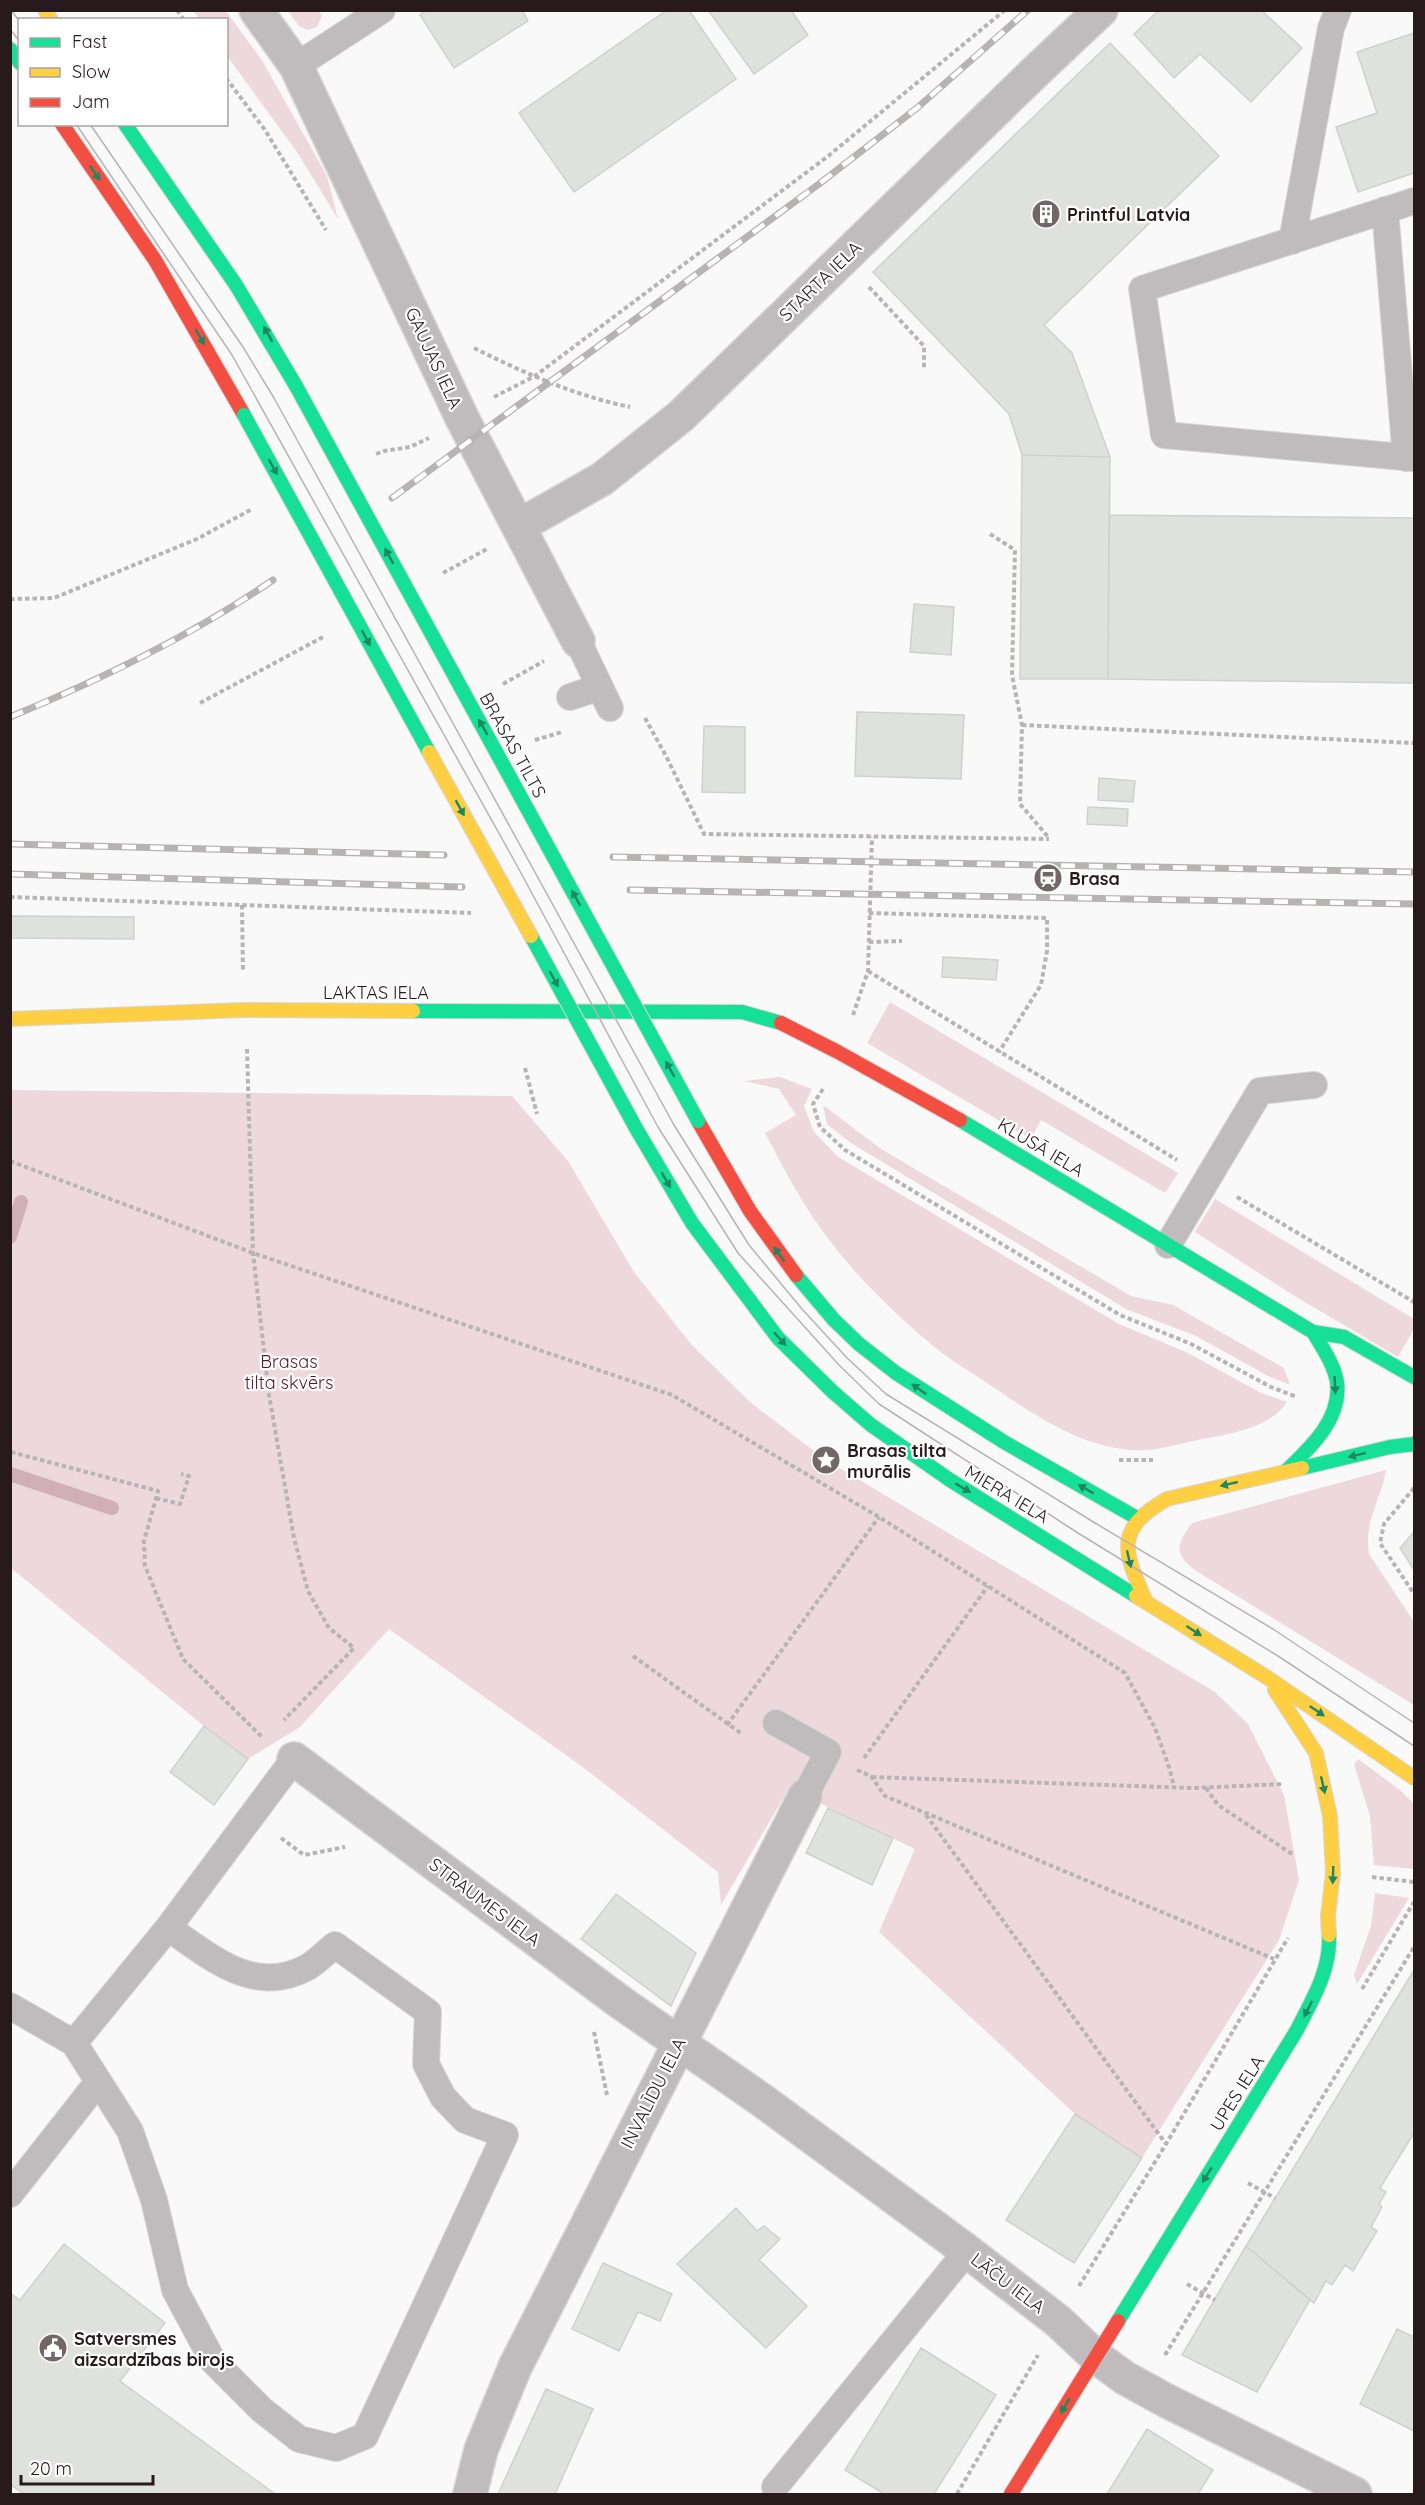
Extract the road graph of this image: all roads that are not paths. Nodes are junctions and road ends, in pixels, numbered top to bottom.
1 (256, 10) edge
2 (382, 10) edge
3 (1101, 10) edge
4 (1338, 10) edge
5 (296, 66) junction
6 (63, 126) edge
7 (126, 126) edge
8 (1414, 201) edge
9 (1385, 210) junction
10 (1292, 241) junction
11 (1410, 458) edge
12 (519, 526) junction
13 (578, 641) joint
14 (570, 697) dead end
15 (742, 1012) joint
16 (10, 1019) edge
17 (1314, 1085) dead end
18 (1168, 1245) junction
19 (1313, 1332) junction
20 (1414, 1377) edge
21 (1414, 1444) edge
22 (1286, 1471) junction
23 (1137, 1518) junction
24 (1145, 1599) junction
25 (1268, 1678) junction
26 (777, 1723) road end
27 (294, 1759) joint
28 (1414, 1778) edge
29 (805, 1796) joint
30 (168, 1928) junction
31 (10, 2006) edge
32 (74, 2043) junction
33 (678, 2043) junction
34 (98, 2082) junction
35 (10, 2194) edge
36 (967, 2252) junction
37 (1095, 2355) junction
38 (775, 2487) dead end
39 (470, 2494) edge
40 (1011, 2494) edge
41 (1355, 2494) edge

1 - 5 street, GAUJAS IELA
2 - 5 lane
3 - 12 street, STARTA IELA
4 - 10 lane
5 - 12 street, GAUJAS IELA
6 -> 24 street, MIERA IELA, bridge
23 -> 7 street, BRASAS TILTS, bridge
8 - 9 lane
9 - 10 lane
9 - 11 lane
10 - 11 lane
12 - 13 street, GAUJAS IELA
13 - 14 lane, GAUJAS IELA
15 - 16 street, LAKTAS IELA
15 - 18 street, KLUSĀ IELA
17 - 18 lane
18 - 19 street, KLUSĀ IELA
19 - 20 street, KLUSĀ IELA
19 -> 22 street, KLUSĀ IELA
21 -> 22 street
22 -> 23 street
23 -> 24 street
24 -> 25 street, MIERA IELA
25 -> 28 street, MIERA IELA
25 -> 37 street, UPES IELA
26 - 29 lane, INVALĪDU IELA
27 - 30 lane
27 - 33 street, STRAUMES IELA
29 - 33 street, INVALĪDU IELA
30 - 32 lane
30 - 34 lane
31 - 32 lane
32 - 34 lane
33 - 36 street, LĀČU IELA
33 - 39 street, INVALĪDU IELA
34 - 35 lane
36 - 37 street, LĀČU IELA
36 - 38 lane
37 -> 40 street, UPES IELA
37 - 41 street, LĀČU IELA

